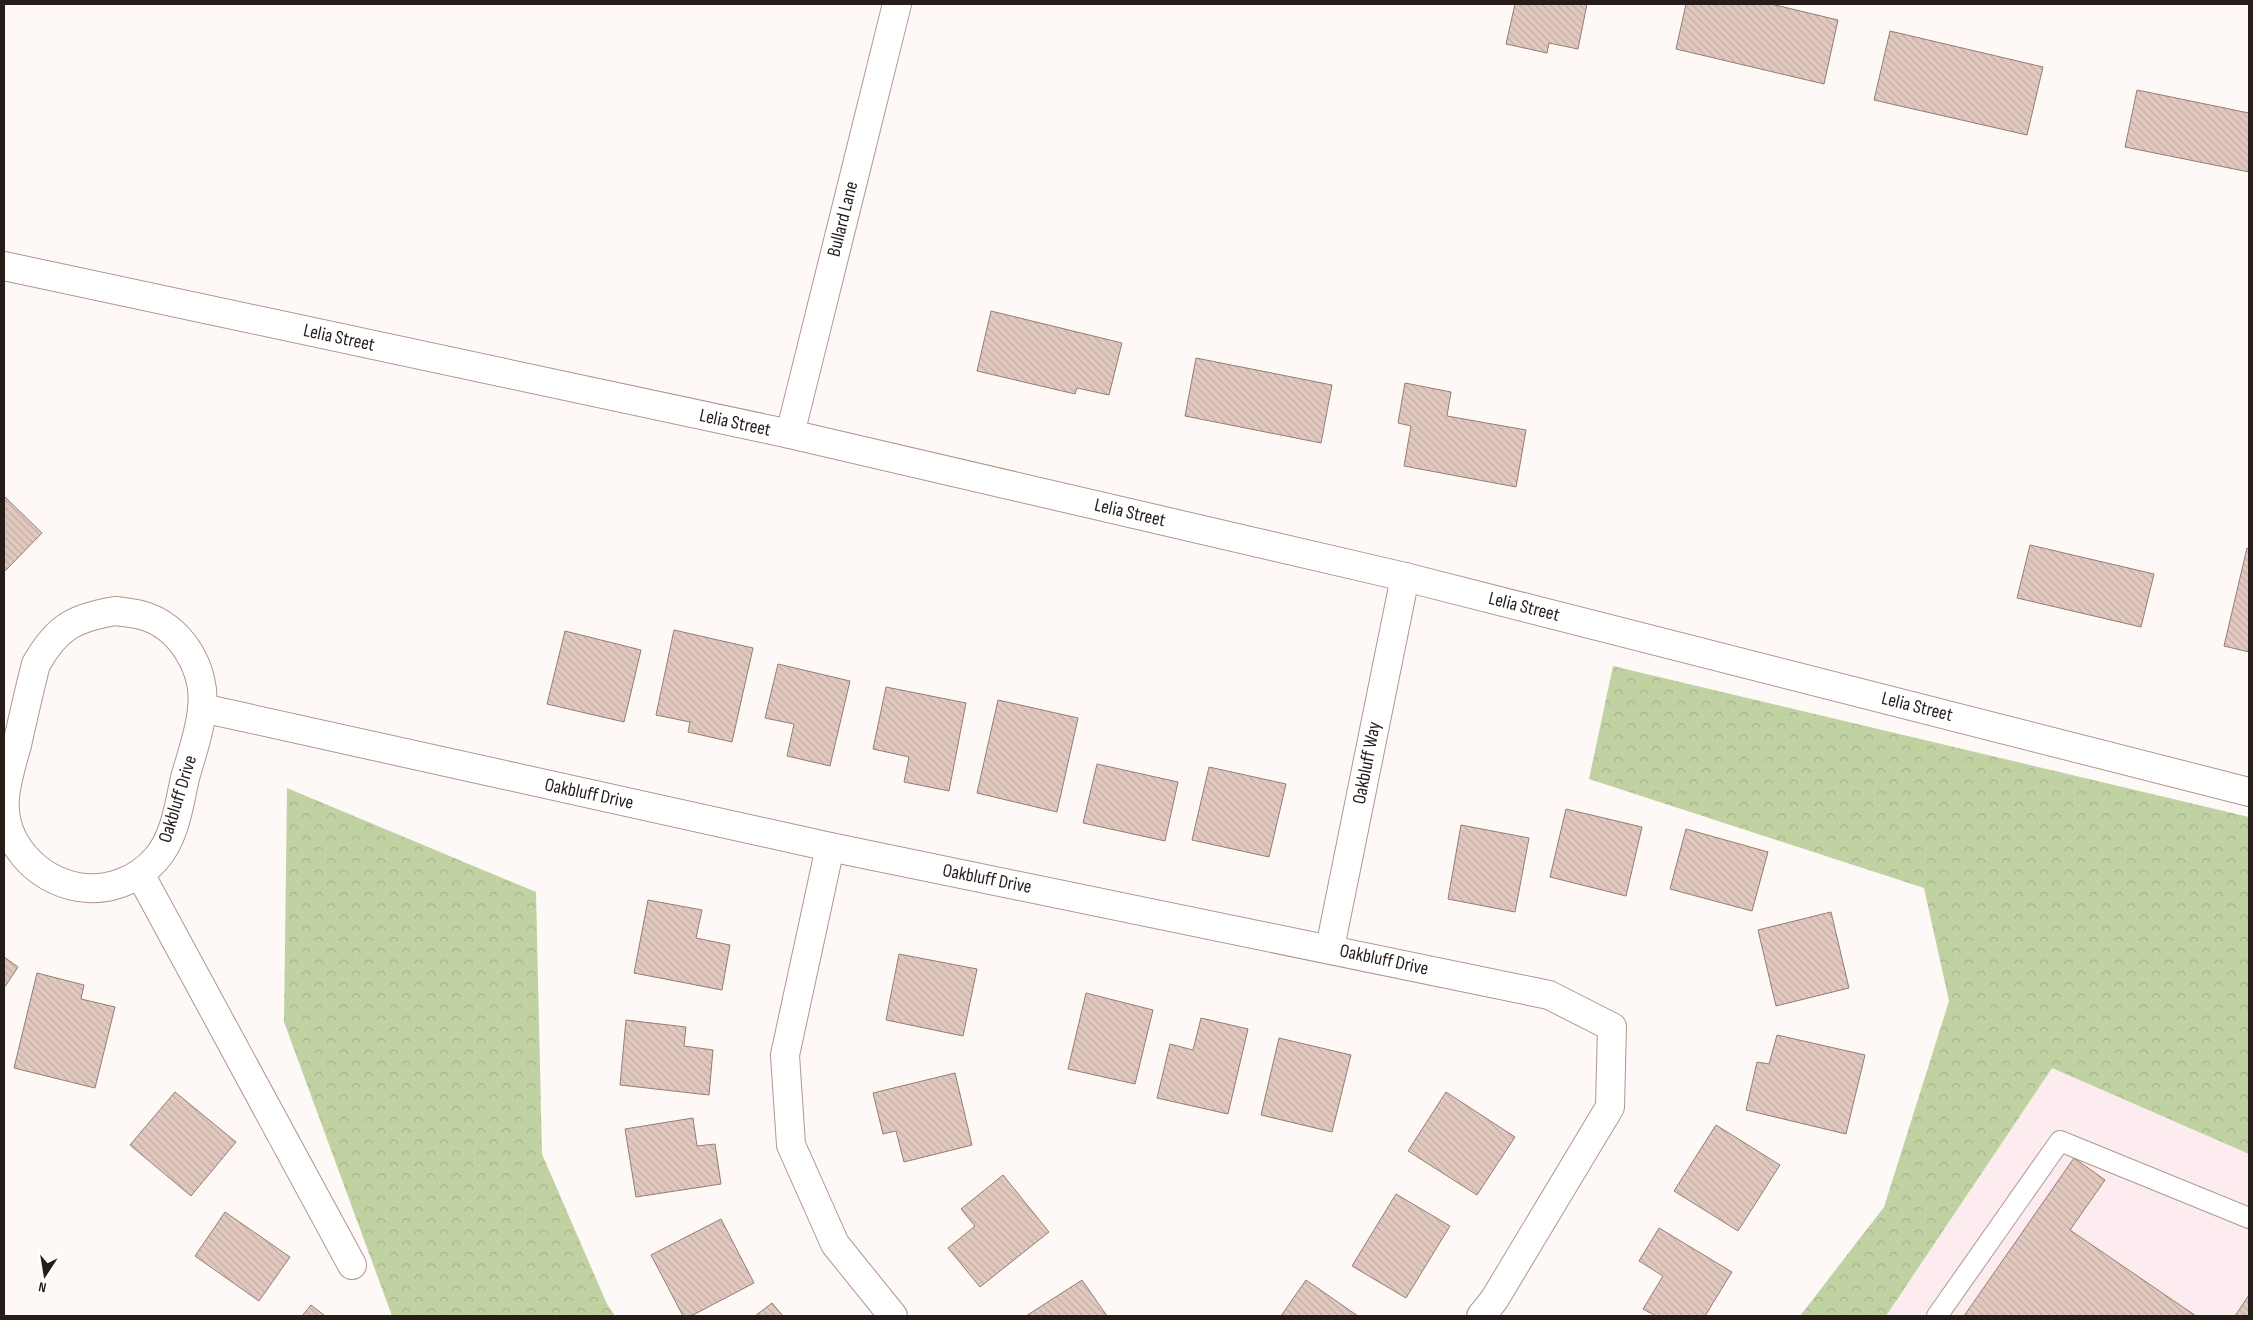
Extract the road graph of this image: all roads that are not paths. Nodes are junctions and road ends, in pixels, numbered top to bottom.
1 (897, 4) edge
2 (4, 266) edge
3 (790, 434) junction
4 (1405, 577) junction
5 (202, 708) junction
6 (2249, 792) edge
7 (830, 847) junction
8 (140, 874) junction
9 (1330, 948) junction
10 (2249, 1218) edge
11 (352, 1265) dead end
12 (893, 1316) edge
13 (1481, 1316) edge
14 (1937, 1316) edge

1 - 3 street, Bullard Lane
2 - 3 street, Lelia Street
3 - 4 street, Lelia Street
4 - 6 street, Lelia Street
4 - 9 street, Oakbluff Way
5 - 7 street, Oakbluff Drive
5 - 8 street, Oakbluff Drive
5 - 8 street, Oakbluff Drive
7 - 9 street, Oakbluff Drive
7 - 12 street
8 - 11 street
9 - 13 street, Oakbluff Drive
10 - 14 lane

